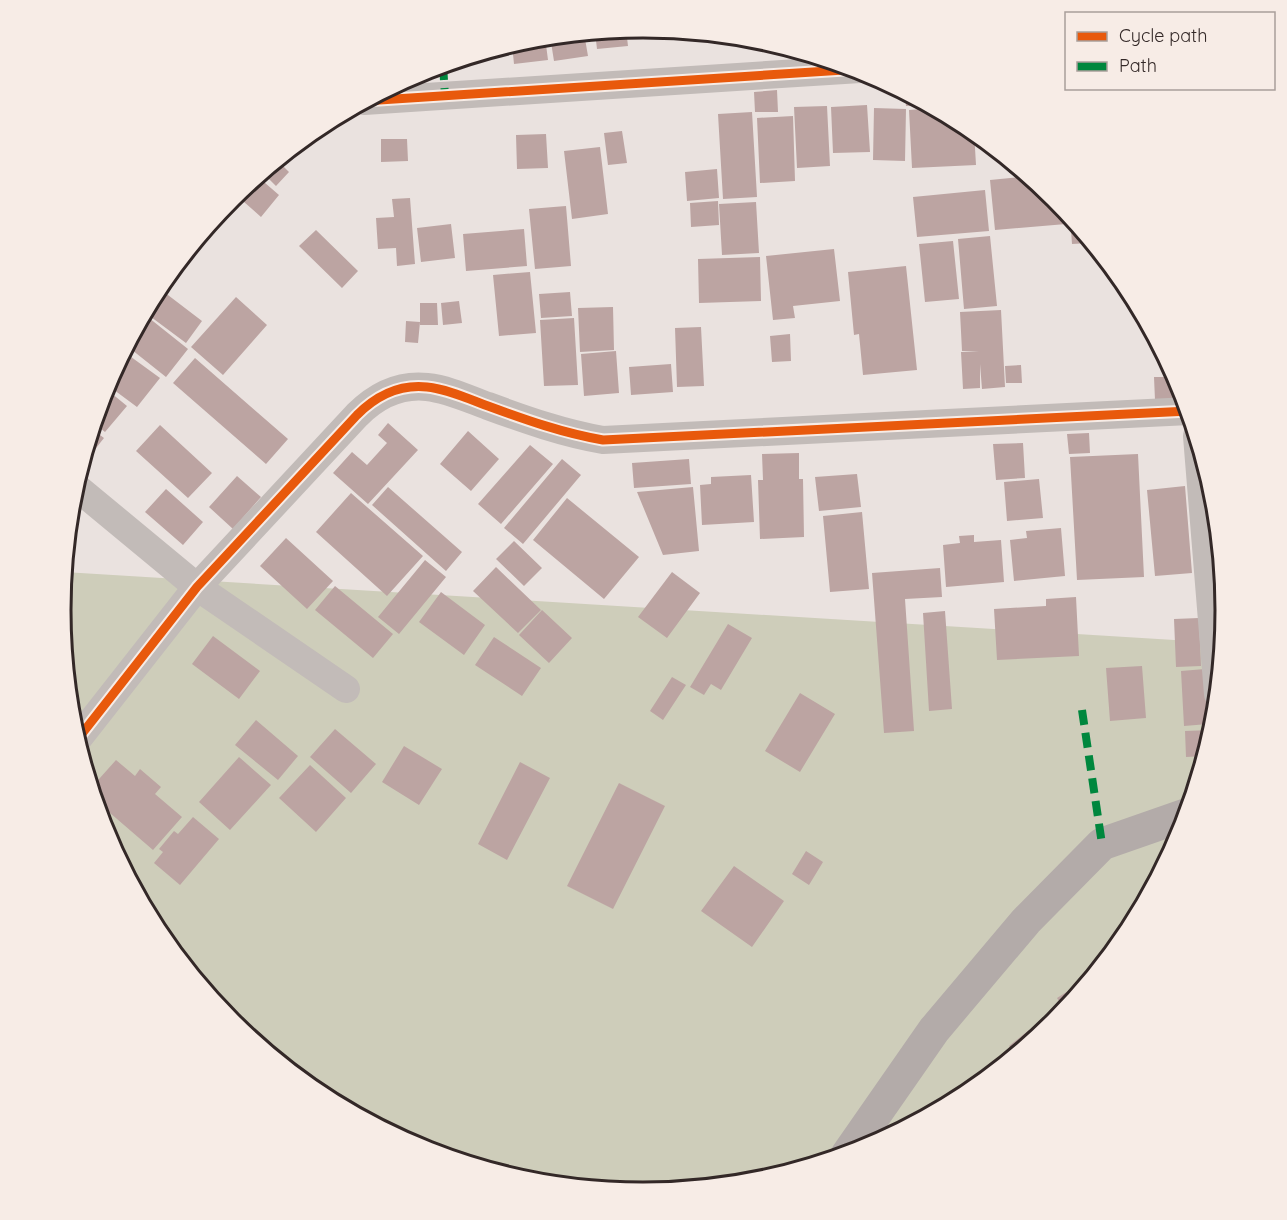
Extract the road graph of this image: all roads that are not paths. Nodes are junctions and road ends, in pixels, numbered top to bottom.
1 (835, 71) edge
2 (385, 100) edge
3 (1180, 411) edge
4 (1201, 480) edge
5 (83, 493) edge
6 (197, 587) junction
7 (1215, 651) edge
8 (346, 689) dead end
9 (84, 731) edge
10 (1176, 818) edge
11 (856, 1141) edge

1 - 2 street
3 - 6 street
4 - 7 street
5 - 6 street
6 - 8 street
6 - 9 street
10 - 11 street

